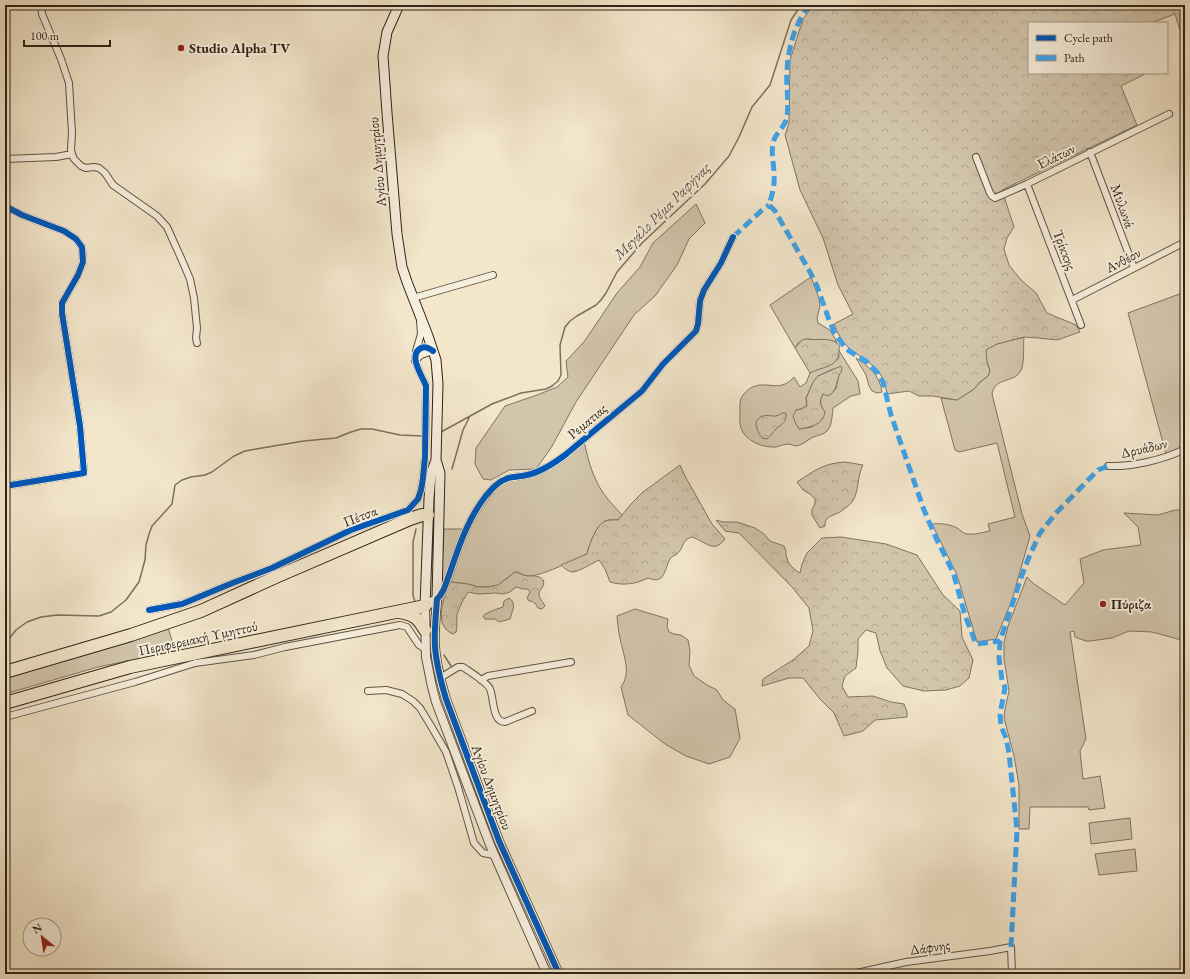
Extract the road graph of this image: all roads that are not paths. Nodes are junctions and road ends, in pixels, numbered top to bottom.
1 (41, 5) edge
2 (399, 5) edge
3 (1169, 114) dead end
4 (1090, 152) junction
5 (72, 154) junction
6 (976, 158) dead end
7 (5, 159) edge
8 (1027, 184) junction
9 (5, 206) edge
10 (733, 237) dead end
11 (1185, 242) edge
12 (1134, 268) junction
13 (493, 275) dead end
14 (413, 298) junction
15 (1072, 300) junction
16 (420, 316) junction
17 (1081, 325) dead end
18 (197, 343) dead end
19 (433, 351) junction
20 (415, 358) junction
21 (1185, 449) edge
22 (1108, 466) dead end
23 (5, 486) edge
24 (434, 515) junction
25 (437, 599) junction
26 (425, 606) junction
27 (149, 610) dead end
28 (399, 612) junction
29 (425, 630) junction
30 (425, 649) junction
31 (572, 662) dead end
32 (5, 672) edge
33 (440, 678) junction
34 (481, 680) junction
35 (368, 691) dead end
36 (5, 703) edge
37 (532, 712) dead end
38 (5, 717) edge
39 (494, 855) junction
40 (547, 974) edge
41 (559, 974) edge
42 (852, 974) edge
43 (1012, 974) edge

1 - 5 street
2 - 14 main road, Αγίου Δημητρίου
3 - 4 street, Ελάτων
4 - 8 street, Ελάτων
4 - 12 street, Μυλωνά
5 - 7 street
5 - 18 street
6 - 8 street, Ελάτων
8 - 15 street, Τρίκκης
9 - 23 street
10 - 25 street, Ρεματιας
11 - 12 street, Ανθέον
12 - 15 street, Ανθέον
13 - 14 street
14 - 16 main road, Αγίου Δημητρίου
15 - 17 street, Τρίκκης
16 - 19 main road
16 - 20 street
19 - 20 street
19 - 24 main road
20 - 27 street, Πέτσα
21 - 22 street, Δρυάδων
24 - 25 main road
24 - 26 main road, Αγίου Δημητρίου
24 - 32 highway, Περιφερειακή Υμηττού
25 - 26 main road
25 - 33 street, Αγίου Δημητρίου
26 - 28 highway, Περιφερειακή Υμηττού
26 - 29 street, Αγίου Δημητρίου
28 - 29 highway
28 - 36 highway, Περιφερειακή Υμηττού
29 - 30 street, Αγίου Δημητρίου
30 - 38 street
30 - 39 street, Αγίου Δημητρίου
31 - 34 street
33 - 34 street
33 - 41 street, Αγίου Δημητρίου
34 - 37 street
35 - 39 street
39 - 40 street, Αγίου Δημητρίου
42 - 43 street, Δάφνης

